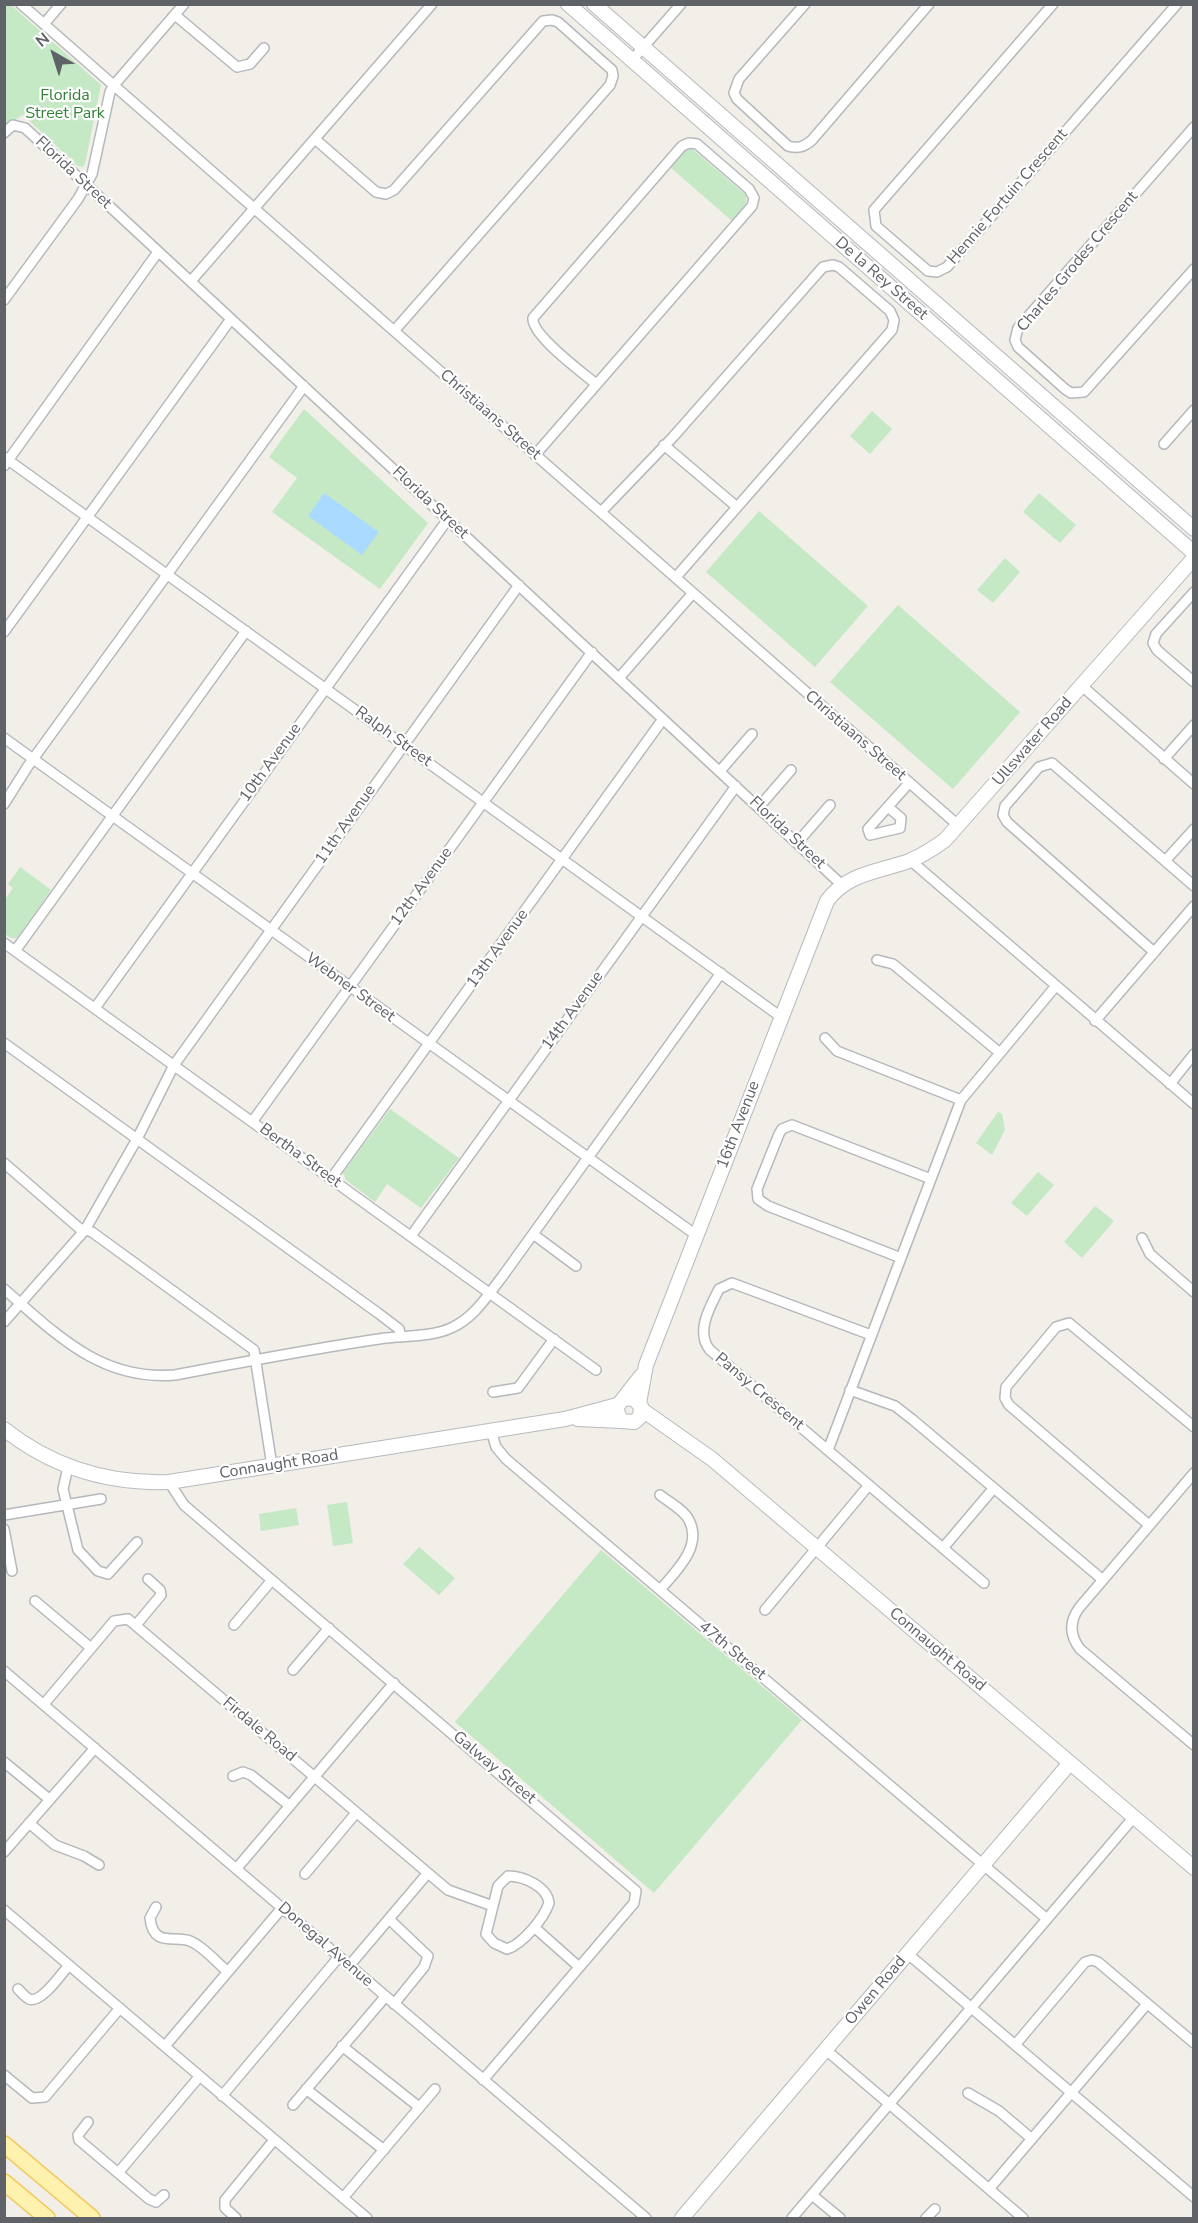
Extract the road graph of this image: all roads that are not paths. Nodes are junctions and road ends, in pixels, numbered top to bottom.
1 (21, 4) edge
2 (61, 4) edge
3 (184, 4) edge
4 (432, 4) edge
5 (568, 4) edge
6 (594, 4) edge
7 (681, 4) edge
8 (805, 4) edge
9 (929, 4) edge
10 (1053, 4) edge
11 (1177, 4) edge
12 (175, 15) junction
13 (44, 24) junction
14 (264, 48) dead end
15 (643, 48) junction
16 (632, 60) junction
17 (114, 85) junction
18 (1194, 127) edge
19 (4, 133) edge
20 (315, 139) junction
21 (86, 185) junction
22 (254, 208) junction
23 (158, 252) junction
24 (1194, 268) edge
25 (190, 281) junction
26 (4, 300) edge
27 (231, 319) junction
28 (394, 331) junction
29 (596, 384) junction
30 (304, 386) junction
31 (1194, 410) edge
32 (1164, 444) dead end
33 (664, 445) junction
34 (535, 455) junction
35 (6, 461) edge
36 (737, 507) junction
37 (601, 512) junction
38 (88, 517) junction
39 (447, 519) junction
40 (1194, 529) edge
41 (1194, 553) edge
42 (1194, 558) edge
43 (167, 574) junction
44 (675, 577) junction
45 (519, 585) junction
46 (1194, 592) edge
47 (693, 593) junction
48 (246, 631) junction
49 (4, 632) edge
50 (592, 652) junction
51 (619, 678) junction
52 (1194, 682) edge
53 (1082, 686) junction
54 (325, 688) junction
55 (663, 719) junction
56 (1194, 725) edge
57 (752, 734) dead end
58 (4, 738) edge
59 (403, 744) junction
60 (33, 759) junction
61 (1164, 759) junction
62 (791, 770) dead end
63 (720, 771) junction
64 (909, 783) junction
65 (1194, 784) edge
66 (736, 786) junction
67 (483, 802) junction
68 (4, 804) edge
69 (830, 805) dead end
70 (759, 807) junction
71 (888, 807) dead end
72 (112, 816) junction
73 (959, 826) junction
74 (1194, 829) edge
75 (797, 843) junction
76 (563, 859) junction
77 (910, 860) junction
78 (1165, 861) junction
79 (191, 873) junction
80 (842, 885) junction
81 (1194, 886) edge
82 (1194, 906) edge
83 (641, 916) junction
84 (270, 930) junction
85 (4, 943) edge
86 (15, 951) junction
87 (1154, 952) junction
88 (877, 960) dead end
89 (721, 973) junction
90 (350, 987) junction
91 (1055, 987) junction
92 (95, 1008) junction
93 (781, 1017) junction
94 (1095, 1021) junction
95 (825, 1038) dead end
96 (4, 1043) edge
97 (428, 1044) junction
98 (1000, 1053) junction
99 (1194, 1054) edge
100 (174, 1065) junction
101 (1170, 1084) junction
102 (961, 1100) junction
103 (507, 1101) junction
104 (1194, 1104) edge
105 (252, 1122) junction
106 (137, 1139) junction
107 (587, 1159) junction
108 (4, 1163) edge
109 (331, 1179) junction
110 (931, 1179) junction
111 (85, 1230) junction
112 (533, 1234) junction
113 (696, 1235) junction
114 (411, 1236) junction
115 (1142, 1238) dead end
116 (901, 1258) junction
117 (576, 1266) dead end
118 (4, 1289) edge
119 (1194, 1292) edge
120 (490, 1293) junction
121 (21, 1303) junction
122 (4, 1322) edge
123 (871, 1335) junction
124 (400, 1337) junction
125 (554, 1339) junction
126 (256, 1360) junction
127 (596, 1370) dead end
128 (644, 1372) junction
129 (850, 1390) junction
130 (493, 1392) dead end
131 (620, 1402) junction
132 (640, 1406) junction
133 (565, 1419) junction
134 (627, 1422) junction
135 (1194, 1427) edge
136 (4, 1429) edge
137 (491, 1431) junction
138 (679, 1435) junction
139 (828, 1450) junction
140 (272, 1466) junction
141 (68, 1467) junction
142 (1194, 1473) edge
143 (169, 1482) junction
144 (869, 1485) junction
145 (993, 1489) junction
146 (660, 1495) dead end
147 (101, 1499) dead end
148 (68, 1504) junction
149 (4, 1515) edge
150 (1149, 1525) junction
151 (4, 1529) edge
152 (137, 1542) dead end
153 (818, 1548) junction
154 (943, 1548) junction
155 (12, 1571) dead end
156 (148, 1579) dead end
157 (272, 1580) junction
158 (1103, 1580) junction
159 (984, 1583) dead end
160 (660, 1590) junction
161 (35, 1601) dead end
162 (765, 1610) dead end
163 (136, 1625) junction
164 (234, 1625) dead end
165 (329, 1628) junction
166 (91, 1648) junction
167 (293, 1670) dead end
168 (4, 1671) edge
169 (394, 1683) junction
170 (44, 1704) junction
171 (1194, 1745) edge
172 (95, 1748) junction
173 (4, 1762) edge
174 (1070, 1763) junction
175 (233, 1776) dead end
176 (315, 1778) junction
177 (49, 1799) junction
178 (290, 1806) junction
179 (356, 1813) junction
180 (1134, 1817) junction
181 (28, 1823) junction
182 (4, 1852) edge
183 (99, 1865) dead end
184 (983, 1865) junction
185 (237, 1868) junction
186 (1194, 1868) edge
187 (305, 1874) dead end
188 (427, 1874) junction
189 (493, 1906) junction
190 (156, 1907) dead end
191 (282, 1908) junction
192 (4, 1910) edge
193 (389, 1919) junction
194 (1047, 1919) junction
195 (534, 1927) junction
196 (908, 1954) junction
197 (338, 1958) junction
198 (69, 1965) junction
199 (349, 1966) junction
200 (579, 1967) junction
201 (227, 1971) junction
202 (18, 1989) dead end
203 (385, 1997) junction
204 (394, 2004) junction
205 (1147, 2004) junction
206 (971, 2007) junction
207 (120, 2008) junction
208 (1194, 2043) edge
209 (1015, 2045) junction
210 (165, 2046) junction
211 (342, 2046) junction
212 (826, 2050) junction
213 (4, 2075) edge
214 (199, 2077) junction
215 (483, 2080) junction
216 (306, 2089) junction
217 (435, 2089) dead end
218 (968, 2093) dead end
219 (1071, 2093) junction
220 (222, 2096) junction
221 (293, 2105) dead end
222 (889, 2105) junction
223 (419, 2107) junction
224 (88, 2122) dead end
225 (1032, 2139) junction
226 (274, 2140) junction
227 (4, 2144) edge
228 (384, 2150) junction
229 (118, 2173) junction
230 (4, 2182) edge
231 (989, 2190) junction
232 (164, 2195) dead end
233 (812, 2195) junction
234 (1194, 2197) edge
235 (343, 2199) junction
236 (935, 2209) dead end
237 (47, 2218) edge
238 (92, 2218) edge
239 (236, 2218) edge
240 (367, 2218) edge
241 (646, 2218) edge
242 (682, 2218) edge
243 (792, 2218) edge
244 (840, 2218) edge
245 (926, 2218) edge
246 (1023, 2218) edge

1 - 13 street, Christiaans Street
2 - 13 street
3 - 12 street
4 - 20 street
5 - 16 street, De la Rey Street
6 - 15 street, De la Rey Street
7 - 15 street
8 - 9 street
10 - 11 street, Hennie Fortuin Crescent
12 - 14 street
12 - 17 street
13 - 17 street, Christiaans Street
15 - 16 street
15 - 40 street, De la Rey Street
16 - 41 street, De la Rey Street
17 - 21 street
17 - 22 street, Christiaans Street
18 - 24 street, Charles Grodes Crescent
19 - 21 street, Florida Street
20 - 22 street
20 - 28 street
21 - 23 street, Florida Street
21 - 26 street
22 - 25 street
22 - 28 street, Christiaans Street
23 - 25 street, Florida Street
23 - 35 street
25 - 27 street, Florida Street
27 - 30 street, Florida Street
27 - 38 street
28 - 34 street, Christiaans Street
29 - 29 street
29 - 34 street
30 - 39 street, Florida Street
30 - 43 street
31 - 32 street
33 - 36 street
33 - 36 street
33 - 37 street
34 - 37 street, Christiaans Street
35 - 38 street, Ralph Street
36 - 44 street
37 - 44 street, Christiaans Street
38 - 43 street, Ralph Street
38 - 49 street
39 - 45 street, Florida Street
39 - 54 street, 10th Avenue
42 - 53 street, Ullswater Road
43 - 48 street, Ralph Street
43 - 60 street
44 - 47 street, Christiaans Street
45 - 50 street, Florida Street
45 - 59 street, 11th Avenue
46 - 52 street
47 - 51 street
47 - 64 street, Christiaans Street
48 - 54 street, Ralph Street
48 - 72 street
50 - 51 street, Florida Street
50 - 67 street, 12th Avenue
51 - 55 street, Florida Street
53 - 61 street
53 - 73 street, Ullswater Road
54 - 59 street, Ralph Street
54 - 79 street, 10th Avenue
55 - 63 street, Florida Street
55 - 76 street, 13th Avenue
56 - 61 street
57 - 63 street
58 - 60 street, Webner Street
59 - 67 street, Ralph Street
59 - 84 street, 11th Avenue
60 - 68 street
60 - 72 street, Webner Street
61 - 65 street
62 - 70 street
63 - 66 street, Florida Street
64 - 71 street
64 - 73 street, Christiaans Street
66 - 70 street, Florida Street
66 - 83 street, 14th Avenue
67 - 76 street, Ralph Street
67 - 90 street, 12th Avenue
69 - 75 street
70 - 75 street, Florida Street
72 - 79 street, Webner Street
72 - 86 street
73 - 77 street, Ullswater Road
74 - 78 street
75 - 80 street, Florida Street
76 - 83 street, Ralph Street
76 - 97 street, 13th Avenue
77 - 80 street, Ullswater Road
77 - 91 street
78 - 81 street
78 - 87 street
79 - 84 street, Webner Street
79 - 92 street, 10th Avenue
80 - 93 street, 16th Avenue
82 - 87 street
83 - 89 street, Ralph Street
83 - 103 street, 14th Avenue
84 - 90 street, Webner Street
84 - 100 street, 11th Avenue
85 - 86 street, Bertha Street
86 - 92 street, Bertha Street
87 - 94 street
88 - 98 street
89 - 93 street, Ralph Street
89 - 107 street
90 - 97 street, Webner Street
90 - 105 street, 12th Avenue
91 - 94 street
91 - 98 street
92 - 100 street, Bertha Street
93 - 113 street, 16th Avenue
94 - 101 street
95 - 102 street
96 - 106 street
97 - 103 street, Webner Street
97 - 109 street, 13th Avenue
98 - 102 street
99 - 101 street
100 - 105 street, Bertha Street
100 - 106 street, 11th Avenue
101 - 104 street
102 - 110 street
103 - 107 street, Webner Street
103 - 114 street, 14th Avenue
105 - 109 street, Bertha Street
106 - 111 street, 11th Avenue
106 - 124 street
107 - 112 street
107 - 113 street, Webner Street
108 - 111 street
109 - 114 street, Bertha Street
110 - 116 street
110 - 116 street
111 - 121 street, 11th Avenue
111 - 126 street
112 - 117 street
112 - 120 street
113 - 128 street, 16th Avenue
114 - 120 street, Bertha Street
115 - 119 street
116 - 123 street
118 - 121 street
120 - 124 street
120 - 125 street, Bertha Street
121 - 122 street, 11th Avenue
121 - 126 street
123 - 129 street
123 - 139 street, Pansy Crescent
124 - 126 street
125 - 127 street, Bertha Street
125 - 130 street
126 - 140 street
128 - 131 street, 16th Avenue
128 - 132 street, 16th Avenue
129 - 139 street
129 - 145 street
131 - 132 street
131 - 133 street, Connaught Road
131 - 134 street
132 - 134 street
132 - 138 street, Connaught Road
133 - 134 street, Connaught Road
133 - 137 street, Connaught Road
134 - 138 street, Connaught Road
135 - 150 street
136 - 141 street, Connaught Road
137 - 140 street, Connaught Road
137 - 160 street, 47th Street
138 - 153 street, Connaught Road
139 - 144 street, Pansy Crescent
140 - 143 street, Connaught Road
141 - 143 street, Connaught Road
141 - 148 street
142 - 150 street
143 - 157 street, Galway Street
144 - 153 street
144 - 154 street, Pansy Crescent
145 - 154 street
145 - 158 street
146 - 160 street
147 - 148 street
148 - 149 street
148 - 152 street
150 - 158 street
151 - 155 street
153 - 162 street
153 - 174 street, Connaught Road
154 - 159 street, Pansy Crescent
156 - 163 street
157 - 164 street
157 - 165 street, Galway Street
158 - 171 street
160 - 184 street, 47th Street
161 - 166 street
163 - 166 street
163 - 176 street, Firdale Road
165 - 167 street
165 - 169 street, Galway Street
166 - 170 street
168 - 170 street, Donegal Avenue
169 - 176 street
169 - 200 street, Galway Street
170 - 172 street, Donegal Avenue
172 - 177 street
172 - 185 street, Donegal Avenue
173 - 177 street
174 - 180 street, Connaught Road
174 - 184 street, Owen Road
175 - 178 street
176 - 178 street
176 - 179 street, Firdale Road
177 - 181 street
178 - 185 street
179 - 187 street
179 - 188 street, Firdale Road
180 - 186 street, Connaught Road
180 - 194 street
181 - 182 street
181 - 183 street
184 - 194 street, 47th Street
184 - 196 street, Owen Road
185 - 191 street, Donegal Avenue
188 - 189 street, Firdale Road
188 - 193 street
189 - 195 street
189 - 195 street
190 - 201 street
191 - 197 street, Donegal Avenue
191 - 201 street
192 - 198 street
193 - 199 street
193 - 204 street
194 - 206 street
195 - 200 street
196 - 206 street
196 - 212 street, Owen Road
197 - 199 street, Donegal Avenue
197 - 220 street
198 - 202 street
198 - 207 street
199 - 203 street, Donegal Avenue
200 - 215 street, Galway Street
201 - 210 street
203 - 204 street, Donegal Avenue
203 - 211 street
204 - 215 street, Donegal Avenue
205 - 208 street
205 - 209 street
205 - 219 street
206 - 209 street
206 - 222 street
207 - 210 street
207 - 213 street
209 - 219 street
210 - 214 street
211 - 216 street
211 - 223 street
212 - 222 street
212 - 242 street, Owen Road
214 - 220 street
214 - 229 street
215 - 241 street, Donegal Avenue
216 - 221 street
216 - 228 street
217 - 223 street
218 - 225 street
219 - 225 street
219 - 234 street
220 - 226 street
222 - 231 street
222 - 233 street
223 - 228 street
224 - 229 street
225 - 231 street
226 - 235 street
226 - 239 street
227 - 238 main road
228 - 235 street
229 - 232 street
230 - 237 main road
231 - 246 street
233 - 243 street
233 - 244 street
235 - 240 street
236 - 245 street

